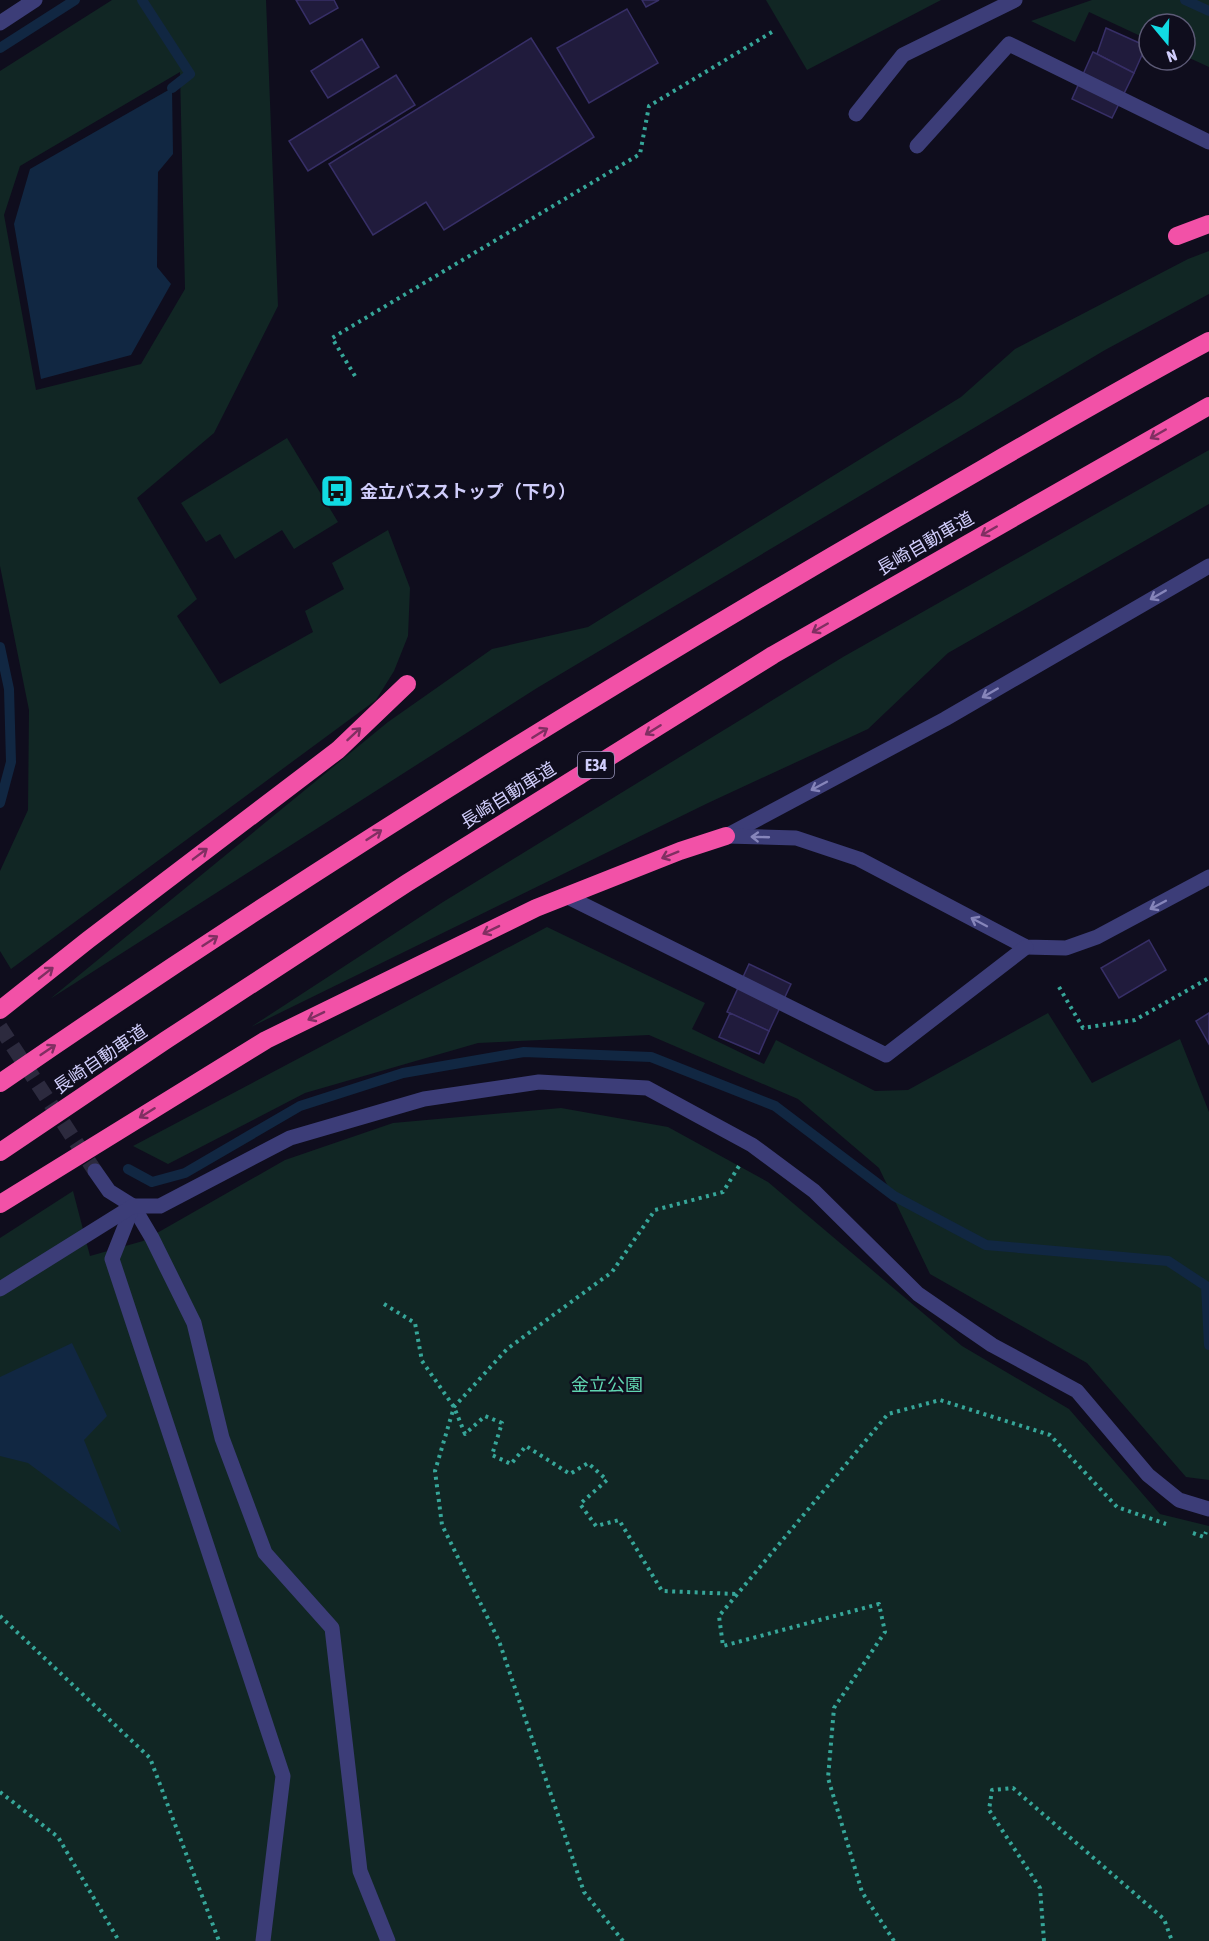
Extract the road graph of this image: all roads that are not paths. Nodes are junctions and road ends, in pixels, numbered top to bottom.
1 (35, 0) edge
2 (1015, 0) edge
3 (0, 23) edge
4 (856, 114) dead end
5 (1209, 142) edge
6 (917, 146) dead end
7 (1209, 224) edge
8 (1177, 236) dead end
9 (1209, 341) edge
10 (1209, 406) edge
11 (1209, 566) edge
12 (407, 684) dead end
13 (726, 836) junction
14 (1209, 877) edge
15 (566, 896) junction
16 (1026, 946) junction
17 (0, 1010) edge
18 (0, 1083) edge
19 (0, 1152) edge
20 (96, 1171) tunnel mouth
21 (0, 1204) edge
22 (133, 1206) junction
23 (0, 1289) edge
24 (1209, 1509) edge
25 (263, 1941) edge
26 (388, 1941) edge

1 - 3 street
2 - 4 street
5 - 6 street
7 - 8 highway
18 -> 9 highway, 長崎自動車道
10 -> 19 highway, 長崎自動車道 / E34
11 -> 13 street
17 -> 12 highway
13 -> 15 highway
16 -> 13 street
14 -> 16 street
15 - 16 street
15 -> 21 highway
20 - 22 street
22 - 23 street
22 - 24 street
22 - 25 street
22 - 26 street

